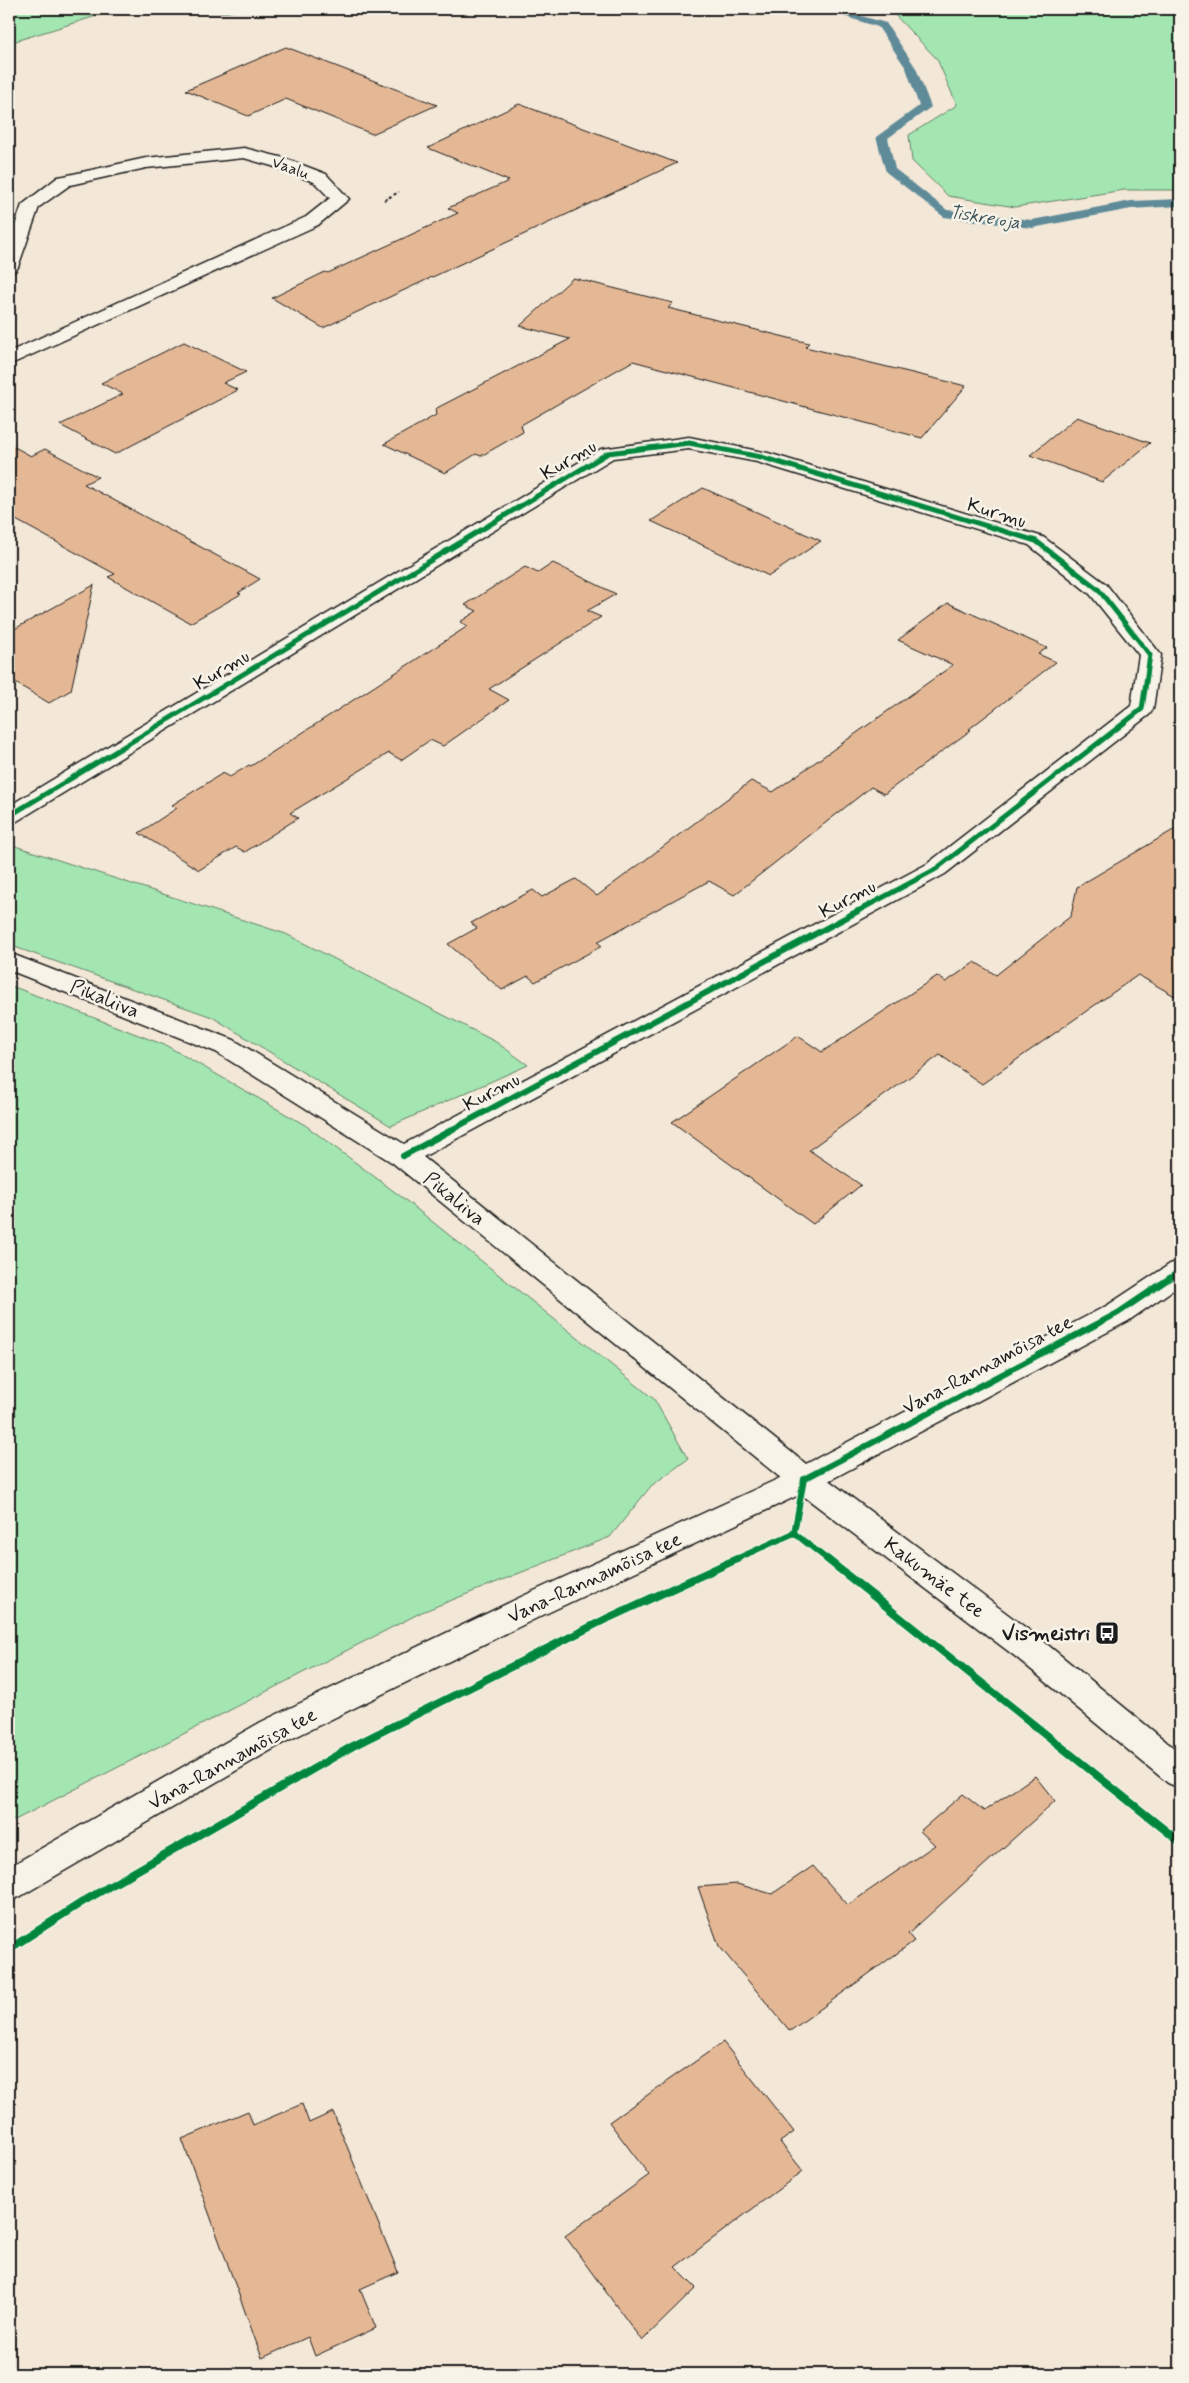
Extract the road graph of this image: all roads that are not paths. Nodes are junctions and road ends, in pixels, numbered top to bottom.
1 (9, 267) edge
2 (9, 359) edge
3 (9, 816) edge
4 (9, 961) edge
5 (403, 1156) junction
6 (1180, 1271) edge
7 (804, 1479) junction
8 (1180, 1774) edge
9 (9, 1885) edge

1 - 2 street, Vaalu
3 - 5 street, Kurmu
4 - 5 street, Pikaliiva
5 - 7 street, Pikaliiva
6 - 7 street, Vana-Rannamõisa tee
7 - 8 street, Kakumäe tee
7 - 9 street, Vana-Rannamõisa tee

